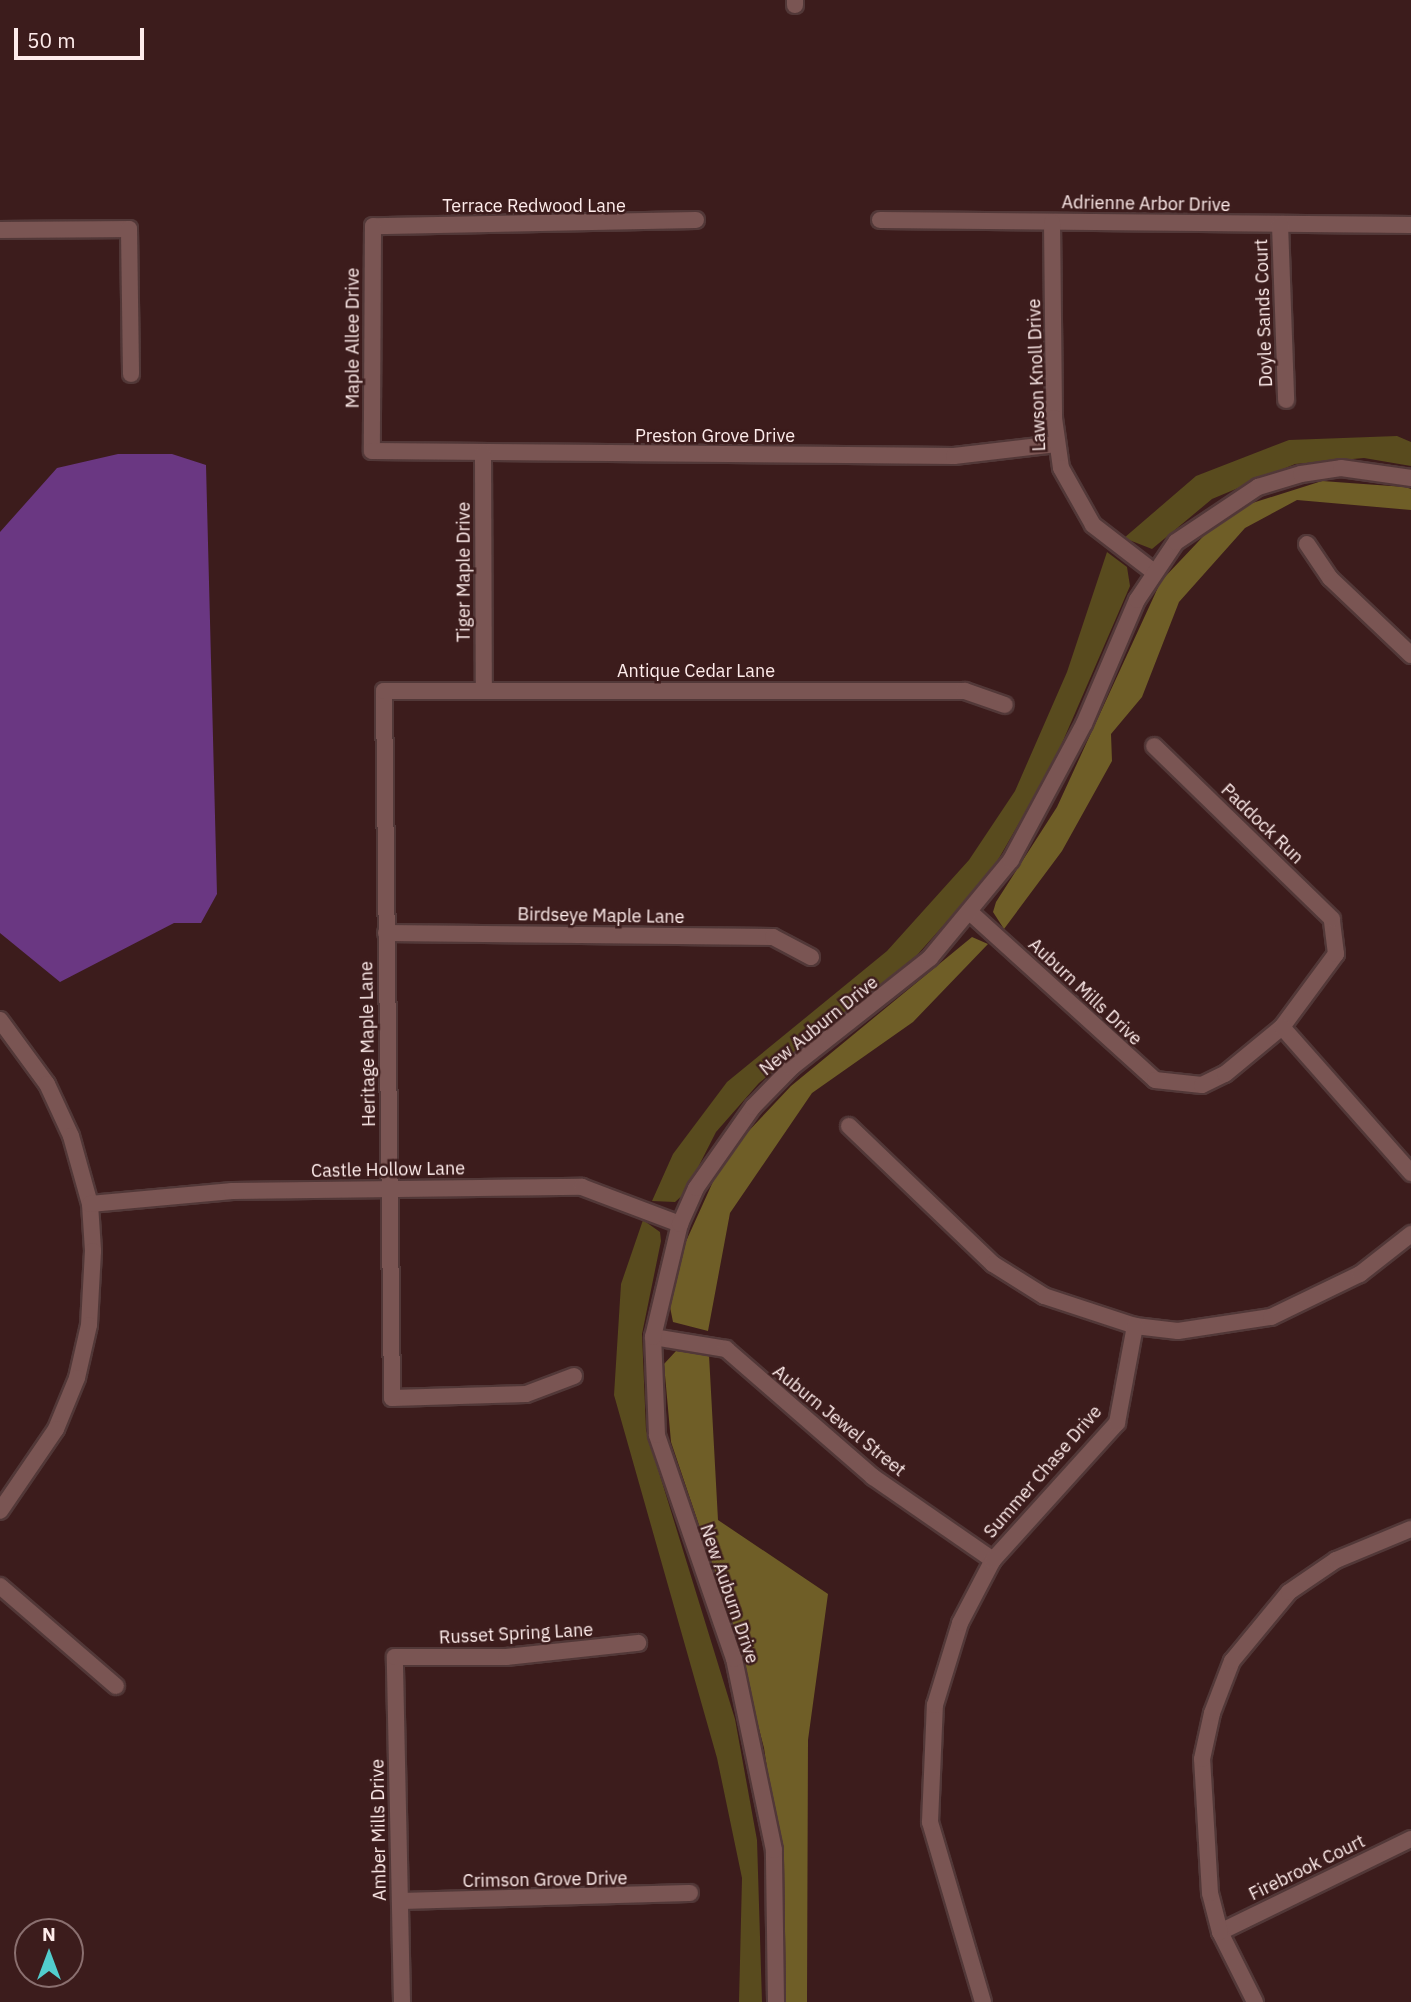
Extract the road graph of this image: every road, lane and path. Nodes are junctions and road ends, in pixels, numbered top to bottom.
1 (696, 220) dead end
2 (880, 220) dead end
3 (1052, 222) junction
4 (1280, 224) junction
5 (1411, 225) edge
6 (373, 226) joint
7 (0, 230) edge
8 (131, 374) dead end
9 (1286, 400) dead end
10 (1056, 444) junction
11 (372, 451) joint
12 (483, 454) junction
13 (1411, 478) edge
14 (1307, 544) dead end
15 (1154, 572) junction
16 (1411, 655) edge
17 (484, 690) junction
18 (384, 691) joint
19 (1005, 705) dead end
20 (1154, 746) dead end
21 (972, 914) junction
22 (386, 933) junction
23 (811, 957) dead end
24 (0, 1020) edge
25 (1282, 1027) junction
26 (849, 1126) dead end
27 (1411, 1173) edge
28 (389, 1190) junction
29 (90, 1204) junction
30 (680, 1224) junction
31 (1411, 1234) edge
32 (1135, 1326) junction
33 (653, 1337) junction
34 (574, 1376) dead end
35 (0, 1511) edge
36 (1411, 1529) edge
37 (993, 1560) junction
38 (0, 1586) edge
39 (638, 1643) dead end
40 (395, 1657) joint
41 (116, 1686) dead end
42 (1411, 1839) edge
43 (690, 1893) dead end
44 (400, 1901) junction
45 (1220, 1932) junction
46 (402, 2002) edge
47 (776, 2002) edge
48 (983, 2002) edge
49 (1255, 2002) edge

1 - 6 street, Terrace Redwood Lane
2 - 3 street, Adrienne Arbor Drive
3 - 4 street, Adrienne Arbor Drive
3 - 10 street, Lawson Knoll Drive
4 - 5 street, Adrienne Arbor Drive
4 - 9 street, Doyle Sands Court
6 - 11 street, Maple Allee Drive
7 - 8 street
10 - 12 street, Preston Grove Drive
10 - 15 street, Lawson Knoll Drive
11 - 12 street, Preston Grove Drive
12 - 17 street, Tiger Maple Drive
13 - 15 street, New Auburn Drive
14 - 16 street
15 - 21 street, New Auburn Drive
17 - 18 street, Antique Cedar Lane
17 - 19 street, Antique Cedar Lane
18 - 22 street, Heritage Maple Lane
20 - 25 street, Paddock Run
21 - 25 street, Auburn Mills Drive
21 - 30 street, New Auburn Drive
22 - 23 street, Birdseye Maple Lane
22 - 28 street, Heritage Maple Lane
24 - 29 street
25 - 27 street
26 - 32 street
28 - 29 street, Castle Hollow Lane
28 - 30 street, Castle Hollow Lane
28 - 34 street, Heritage Maple Lane
29 - 35 street
30 - 33 street, New Auburn Drive
31 - 32 street
32 - 37 street, Summer Chase Drive
33 - 37 street, Auburn Jewel Street
33 - 47 street, New Auburn Drive
36 - 45 street
37 - 48 street, Summer Chase Drive
38 - 41 street
39 - 40 street, Russet Spring Lane
40 - 44 street, Amber Mills Drive
42 - 45 street, Firebrook Court
43 - 44 street, Crimson Grove Drive
44 - 46 street, Amber Mills Drive
45 - 49 street

